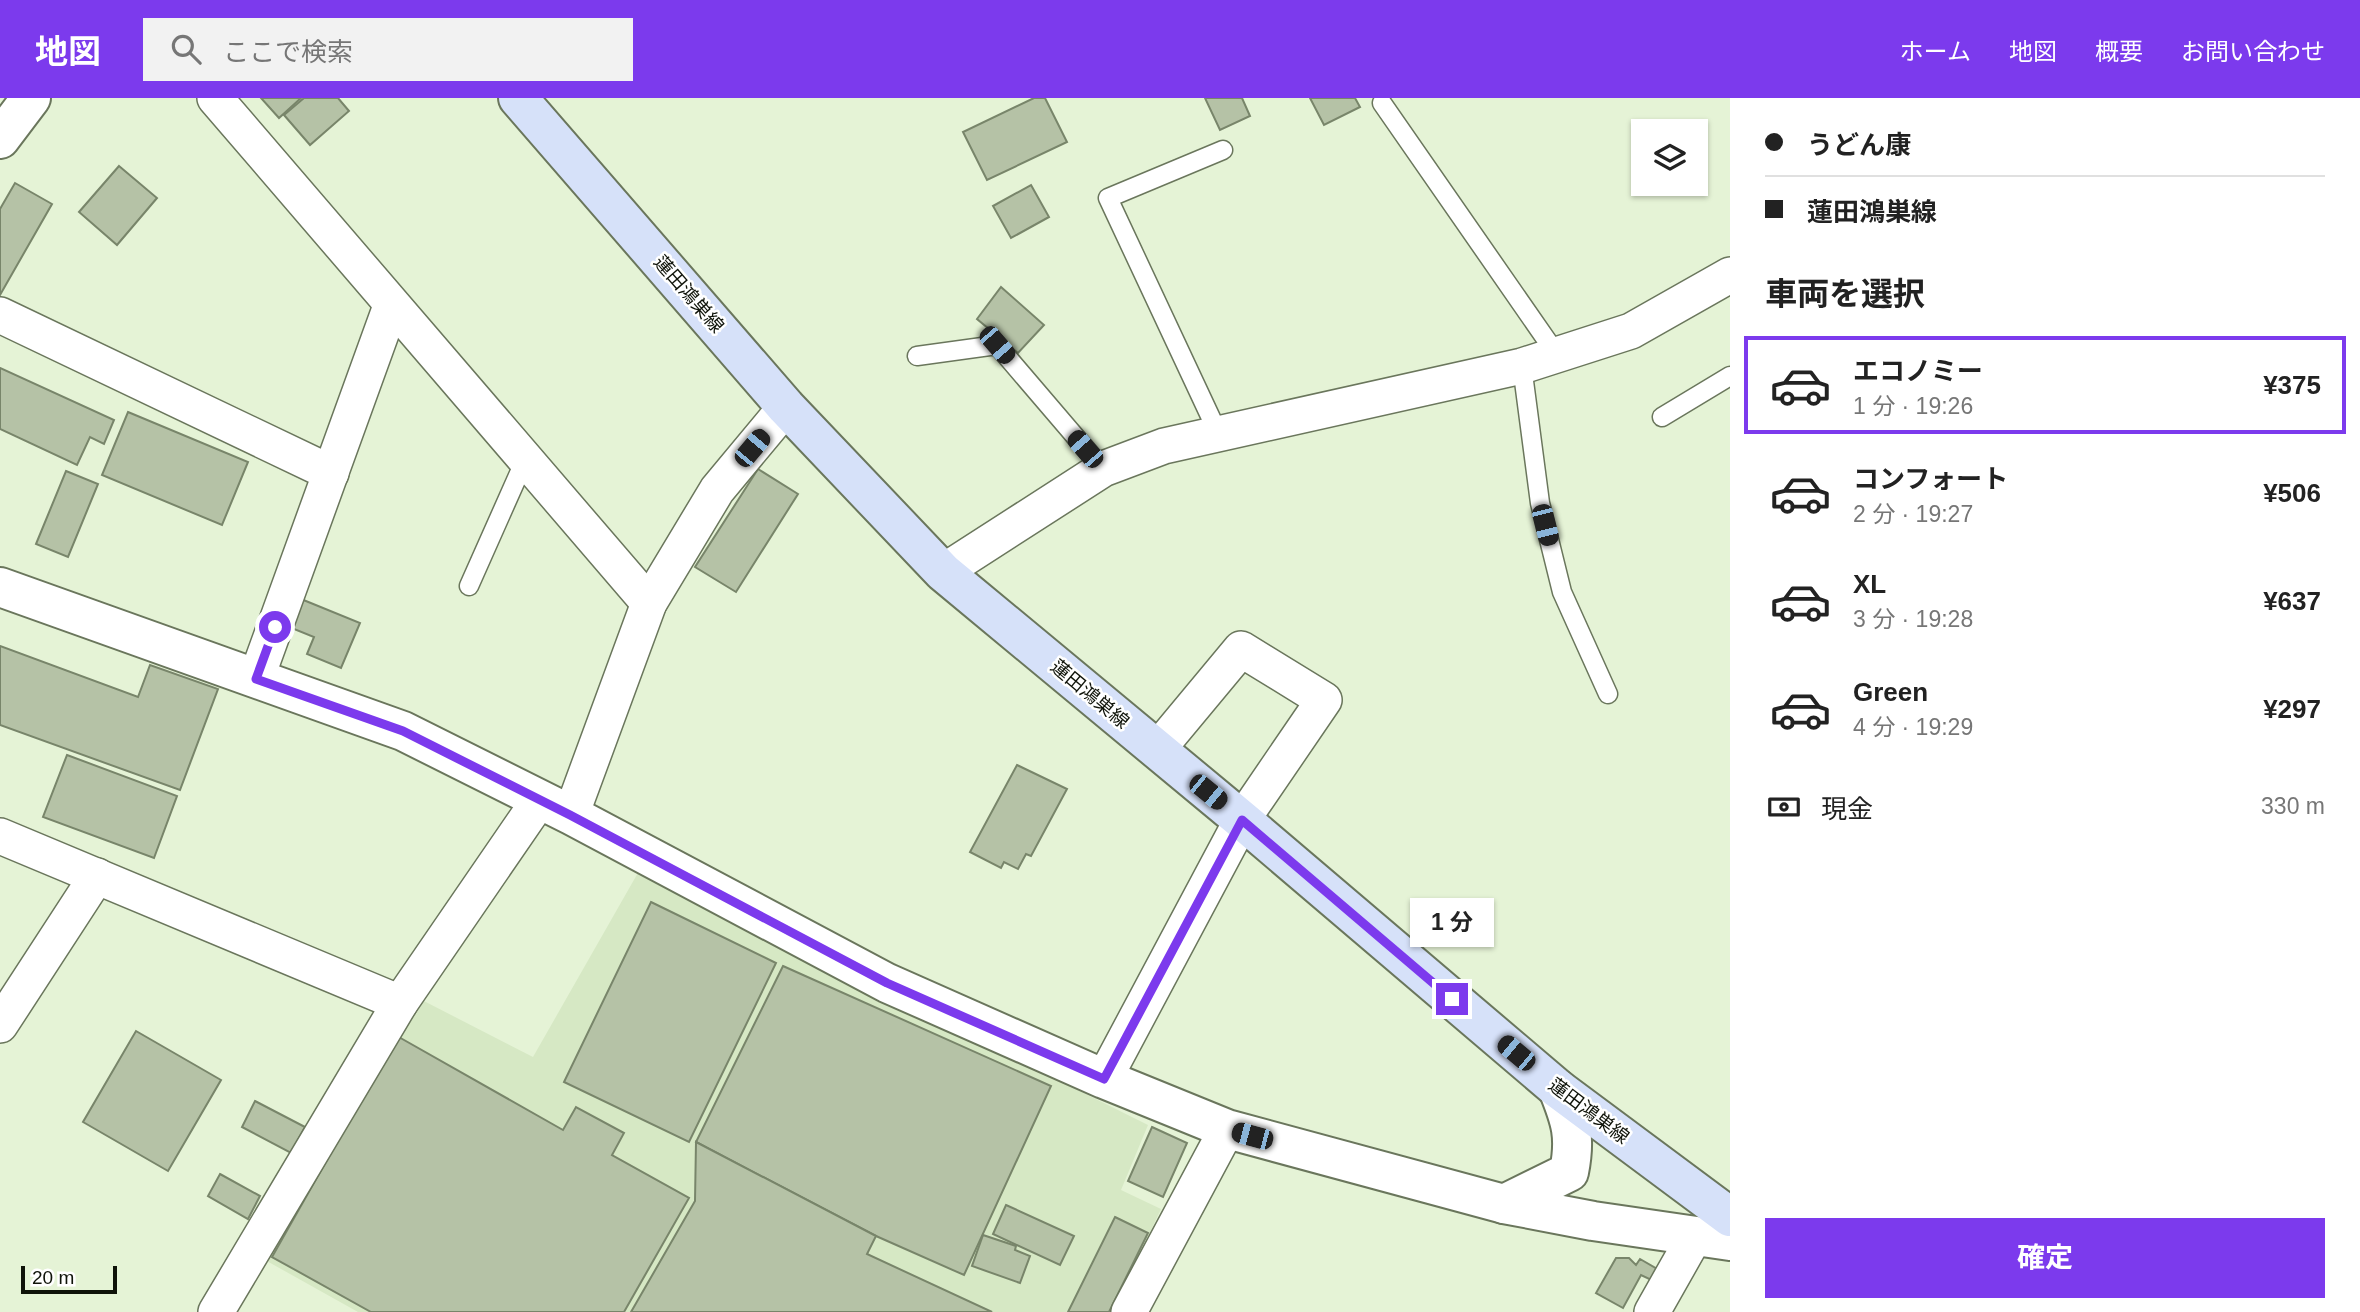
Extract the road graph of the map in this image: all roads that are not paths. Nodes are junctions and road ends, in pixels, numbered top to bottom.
1 (31, 98) edge
2 (215, 98) edge
3 (518, 98) edge
4 (1382, 103) dead end
5 (0, 139) edge
6 (1223, 150) dead end
7 (1730, 275) edge
8 (391, 306) junction
9 (0, 315) edge
10 (1557, 355) junction
11 (917, 356) dead end
12 (1522, 366) junction
13 (1730, 376) edge
14 (786, 407) junction
15 (1662, 417) dead end
16 (1218, 433) junction
17 (525, 460) junction
18 (1103, 469) junction
19 (331, 473) junction
20 (943, 572) junction
21 (469, 586) dead end
22 (0, 587) edge
23 (649, 603) junction
24 (256, 679) junction
25 (1608, 694) dead end
26 (1157, 750) junction
27 (554, 808) junction
28 (1242, 820) junction
29 (0, 836) edge
30 (97, 876) junction
31 (400, 1003) junction
32 (0, 1025) edge
33 (1104, 1079) junction
34 (1558, 1088) junction
35 (1227, 1129) junction
36 (1504, 1204) junction
37 (1730, 1217) edge
38 (1713, 1238) edge
39 (216, 1312) edge
40 (1129, 1312) edge
41 (1652, 1312) edge

1 - 5 street
2 - 8 street
3 - 14 main road, 蓮田鴻巣線
4 - 10 lane
6 - 16 lane
7 - 10 street
8 - 17 street
8 - 19 street
9 - 19 street
10 - 12 street
11 - 18 lane
12 - 16 street
12 - 25 lane
13 - 15 lane
14 - 20 main road, 蓮田鴻巣線
14 - 23 street
16 - 18 street
17 - 21 lane
17 - 23 street
18 - 20 street
19 - 24 street
20 - 26 main road, 蓮田鴻巣線
22 - 24 street
23 - 27 street
24 - 27 street
26 - 28 main road, 蓮田鴻巣線
26 - 28 street
27 - 31 street
27 - 33 street
28 - 33 street
28 - 34 main road, 蓮田鴻巣線
29 - 30 street
30 - 31 street
30 - 32 street
31 - 39 street
33 - 35 street
34 - 36 street
34 - 37 main road, 蓮田鴻巣線
35 - 36 street
35 - 40 street
36 - 38 street
38 - 41 street

